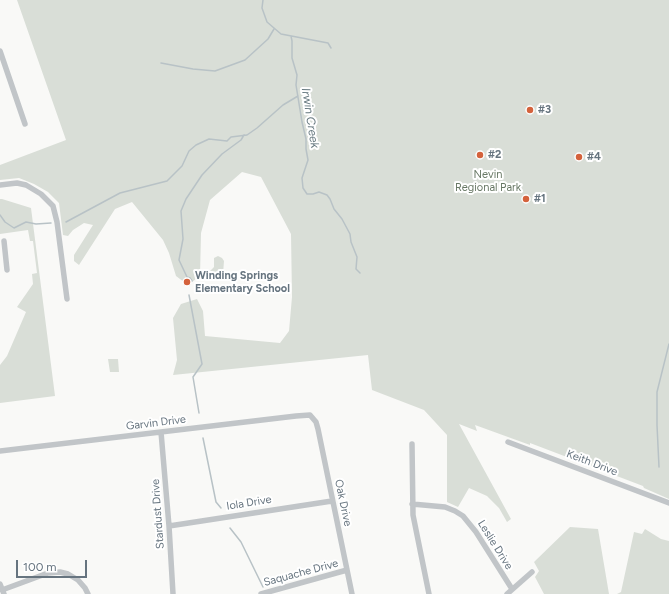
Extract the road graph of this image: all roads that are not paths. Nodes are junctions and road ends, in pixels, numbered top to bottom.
1 (0, 51) edge
2 (25, 124) dead end
3 (0, 185) edge
4 (4, 241) dead end
5 (3, 258) edge
6 (7, 270) dead end
7 (67, 299) dead end
8 (313, 417) joint
9 (161, 432) junction
10 (508, 442) dead end
11 (412, 444) dead end
12 (0, 451) edge
13 (332, 501) junction
14 (669, 503) edge
15 (412, 504) junction
16 (170, 526) junction
17 (347, 570) junction
18 (532, 572) dead end
19 (0, 584) edge
20 (512, 590) junction
21 (3, 592) edge
22 (88, 594) edge
23 (173, 594) edge
24 (261, 594) edge
25 (352, 594) edge
26 (429, 594) edge
27 (507, 594) edge

1 - 2 street
3 - 7 street
4 - 5 street
5 - 6 street
8 - 9 street, Garvin Drive
8 - 13 street, Oak Drive
9 - 12 street, Garvin Drive
9 - 16 street, Stardust Drive
10 - 14 street, Keith Drive
11 - 15 street
13 - 16 street, Iola Drive
13 - 17 street, Oak Drive
15 - 20 street, Leslie Drive
15 - 26 street
16 - 23 street, Stardust Drive
17 - 24 street, Saquache Drive
17 - 25 street, Oak Drive
18 - 20 street
19 - 21 street
20 - 27 street
21 - 22 street

